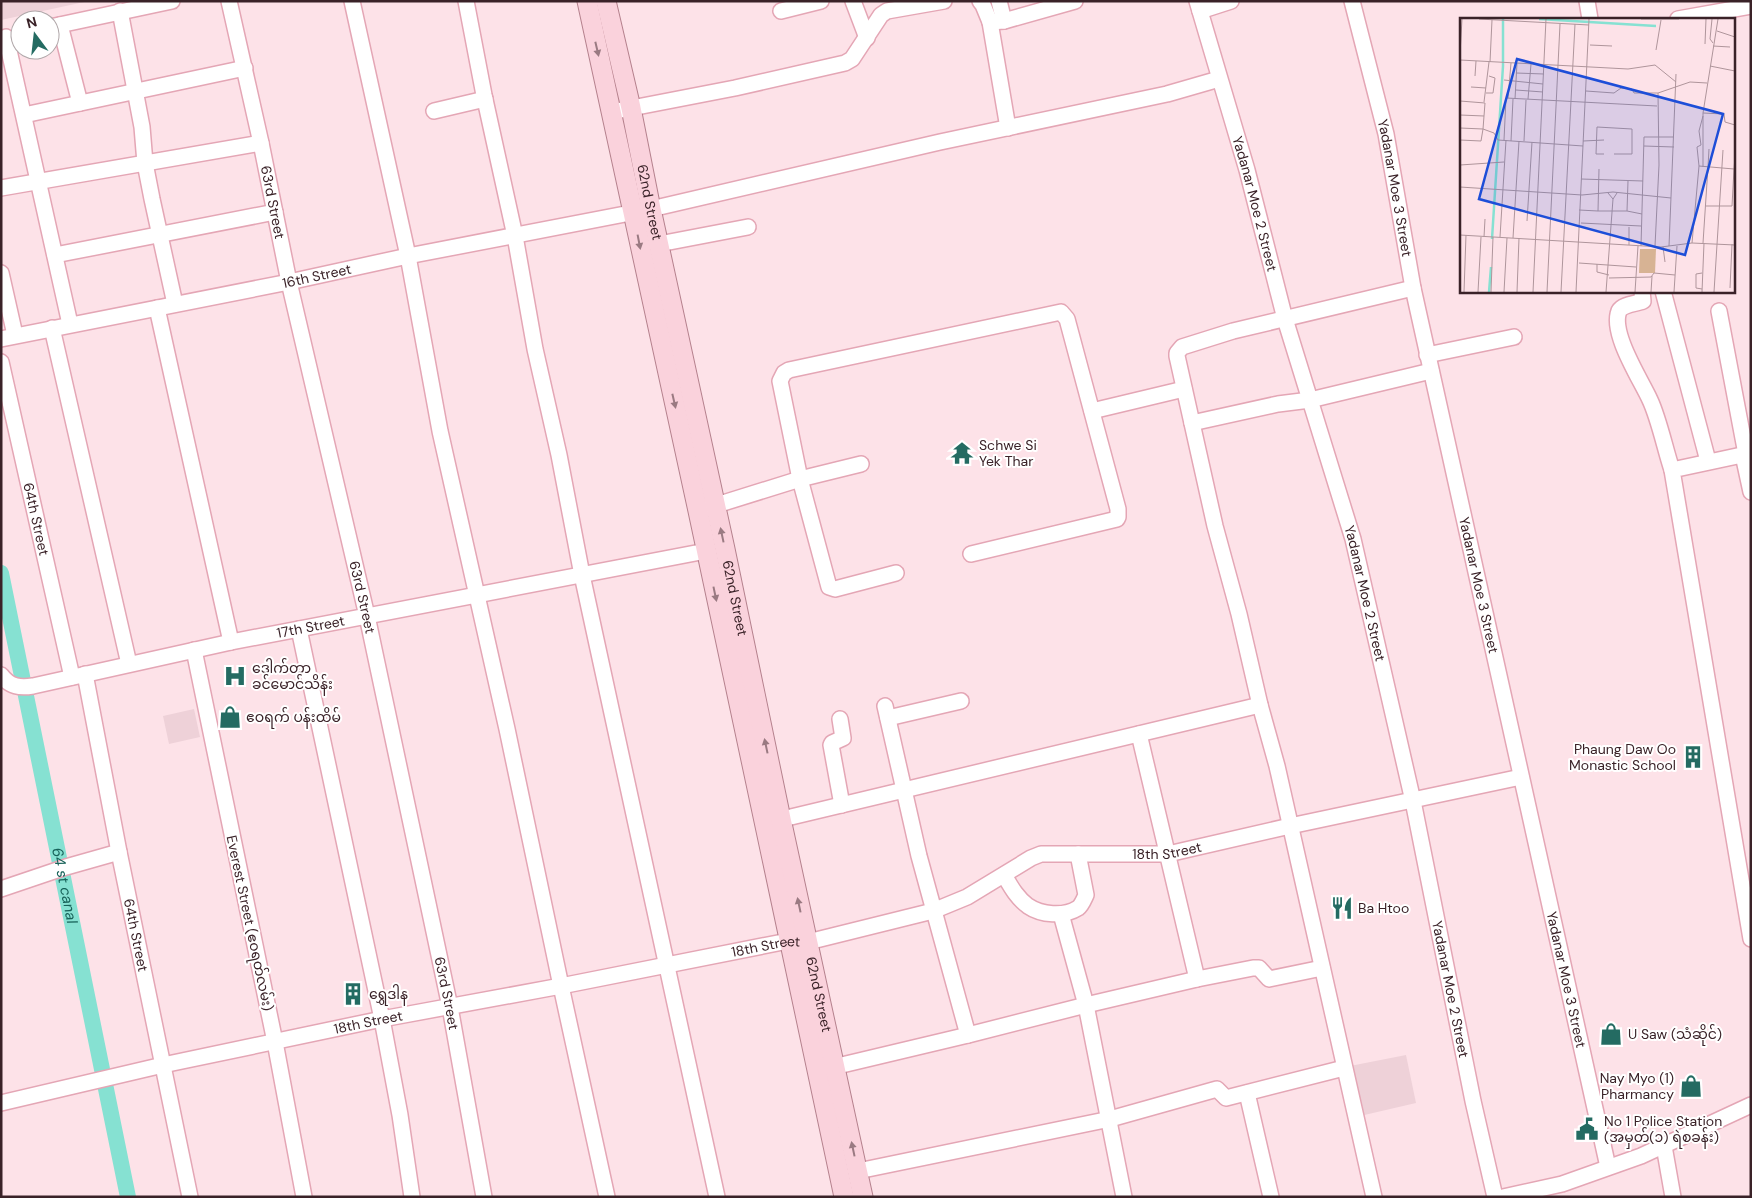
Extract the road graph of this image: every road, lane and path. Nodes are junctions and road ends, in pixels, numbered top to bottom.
1 (172, 1) edge
2 (229, 1) edge
3 (352, 1) edge
4 (466, 1) edge
5 (586, 1) edge
6 (606, 1) edge
7 (821, 1) edge
8 (853, 1) edge
9 (944, 1) edge
10 (980, 1) edge
11 (999, 1) edge
12 (1075, 1) edge
13 (1231, 1) edge
14 (1352, 1) edge
15 (1588, 1) edge
16 (1198, 6) edge
17 (1751, 6) edge
18 (781, 11) dead end
19 (120, 12) junction
20 (1590, 18) edge
21 (1684, 18) edge
22 (997, 22) junction
23 (60, 25) edge
24 (9, 36) edge
25 (867, 38) junction
26 (60, 41) edge
27 (245, 68) junction
28 (1219, 79) junction
29 (135, 92) junction
30 (485, 99) junction
31 (80, 103) junction
32 (631, 108) junction
33 (434, 111) dead end
34 (611, 112) junction
35 (24, 115) junction
36 (1008, 128) junction
37 (261, 143) junction
38 (145, 163) junction
39 (39, 181) junction
40 (1, 188) edge
41 (642, 211) junction
42 (275, 212) junction
43 (748, 227) dead end
44 (160, 233) junction
45 (515, 236) junction
46 (658, 244) junction
47 (55, 255) junction
48 (408, 256) junction
49 (1, 273) edge
50 (289, 282) junction
51 (1413, 288) junction
52 (1642, 292) edge
53 (1663, 292) edge
54 (175, 304) junction
55 (157, 308) junction
56 (1719, 311) dead end
57 (1285, 319) junction
58 (70, 324) junction
59 (52, 328) junction
60 (8, 337) edge
61 (1514, 337) dead end
62 (1427, 355) junction
63 (1, 362) edge
64 (1431, 371) junction
65 (1184, 389) junction
66 (1310, 400) junction
67 (1092, 410) junction
68 (1192, 423) junction
69 (1746, 454) edge
70 (1708, 461) junction
71 (861, 464) dead end
72 (1672, 470) junction
73 (800, 479) junction
74 (1751, 492) edge
75 (707, 508) junction
76 (706, 551) junction
77 (971, 554) dead end
78 (896, 573) dead end
79 (582, 575) junction
80 (477, 595) junction
81 (367, 616) junction
82 (299, 629) junction
83 (231, 642) junction
84 (194, 650) junction
85 (129, 664) junction
86 (1, 675) edge
87 (79, 675) junction
88 (961, 701) dead end
89 (1260, 706) junction
90 (840, 719) dead end
91 (1140, 734) junction
92 (1521, 778) junction
93 (904, 790) junction
94 (1413, 801) junction
95 (842, 805) junction
96 (772, 822) junction
97 (1290, 826) junction
98 (119, 852) junction
99 (1078, 854) junction
100 (1168, 854) junction
101 (1004, 875) junction
102 (1, 889) edge
103 (933, 911) junction
104 (1061, 914) junction
105 (1751, 939) edge
106 (788, 941) junction
107 (808, 942) junction
108 (667, 965) junction
109 (1322, 968) junction
110 (1197, 979) junction
111 (561, 986) junction
112 (1086, 1005) junction
113 (450, 1007) junction
114 (382, 1019) junction
115 (968, 1035) junction
116 (275, 1042) junction
117 (163, 1065) junction
118 (836, 1066) junction
119 (1344, 1068) junction
120 (816, 1071) junction
121 (1247, 1093) junction
122 (1, 1103) edge
123 (1751, 1105) edge
124 (1110, 1118) junction
125 (1664, 1146) junction
126 (1608, 1168) junction
127 (858, 1171) junction
128 (1564, 1190) edge
129 (190, 1197) edge
130 (304, 1197) edge
131 (412, 1197) edge
132 (484, 1197) edge
133 (607, 1197) edge
134 (717, 1197) edge
135 (844, 1197) edge
136 (864, 1197) edge
137 (1124, 1197) edge
138 (1271, 1197) edge
139 (1374, 1197) edge
140 (1495, 1197) edge
141 (1503, 1197) edge
142 (1674, 1197) edge

1 - 19 street
2 - 27 street, 63rd Street
3 - 48 street
4 - 30 street
5 -> 34 main road, 62nd Street
6 - 32 main road, 62nd Street
7 - 18 street
8 - 25 street
9 - 25 street
10 - 22 street
11 - 22 street
12 - 22 street
13 - 16 street
14 - 51 street, Yadanar Moe 3 Street
15 - 20 street
16 - 28 street, Yadanar Moe 2 Street
17 - 21 street
19 - 23 street
19 - 29 street
22 - 36 street
24 - 35 street
25 - 32 street
26 - 31 street
27 - 29 street
27 - 37 street, 63rd Street
28 - 36 street, 16th Street
28 - 57 street, Yadanar Moe 2 Street
29 - 31 street
29 - 38 street
30 - 33 street
30 - 45 street
31 - 35 street
32 - 34 street
32 - 41 main road, 62nd Street
34 - 41 main road, 62nd Street
35 - 39 street
36 - 41 street, 16th Street
37 - 38 street
37 - 42 street, 63rd Street
38 - 39 street
38 - 44 street
39 - 40 street
39 - 47 street
41 - 45 street, 16th Street
41 - 46 main road, 62nd Street
41 -> 75 main road, 62nd Street
42 - 44 street
42 - 50 street, 63rd Street
43 - 46 street
44 - 47 street
44 - 54 street
45 - 48 street, 16th Street
45 - 79 street
46 - 75 main road, 62nd Street
47 - 58 street
48 - 50 street, 16th Street
48 - 80 street
49 - 60 street
50 - 54 street, 16th Street
50 - 81 street, 63rd Street
51 - 57 street
51 - 62 street, Yadanar Moe 3 Street
52 - 72 street
53 - 70 street
54 - 55 street, 16th Street
55 - 58 street, 16th Street
55 - 83 street
56 - 69 street
57 - 65 street
57 - 66 street, Yadanar Moe 2 Street
58 - 59 street, 16th Street
59 - 60 street, 16th Street
59 - 85 street
61 - 62 street
62 - 64 street, Yadanar Moe 3 Street
63 - 87 street, 64th Street
64 - 66 street
64 - 92 street, Yadanar Moe 3 Street
65 - 67 street
65 - 68 street
66 - 68 street
66 - 94 street, Yadanar Moe 2 Street
67 - 73 street
67 - 77 street
68 - 89 street
69 - 70 street
69 - 74 street
70 - 72 street
71 - 73 street
72 - 105 street
73 - 75 street
73 - 78 street
75 - 76 main road, 62nd Street
96 -> 75 main road, 62nd Street
76 - 79 street, 17th Street
76 -> 96 main road, 62nd Street
79 - 80 street, 17th Street
79 - 108 street
80 - 81 street, 17th Street
80 - 111 street
81 - 82 street, 17th Street
81 - 113 street, 63rd Street
82 - 83 street, 17th Street
82 - 114 street
83 - 84 street, 17th Street
84 - 85 street, 17th Street
84 - 116 street, Everest Street (ဧ၀ရတ်လမ်း)
85 - 87 street, 17th Street
86 - 87 street, 17th Street
87 - 98 street, 64th Street
88 - 93 street
89 - 91 street
89 - 97 street
90 - 95 street
91 - 93 street
91 - 100 street
92 - 94 street, 18th Street
92 - 126 street, Yadanar Moe 3 Street
93 - 95 street
93 - 103 street
94 - 97 street, 18th Street
94 - 140 street, Yadanar Moe 2 Street
95 - 96 street
96 - 106 main road, 62nd Street
107 -> 96 main road, 62nd Street
97 - 100 street, 18th Street
97 - 109 street
98 - 102 street
98 - 117 street, 64th Street
99 - 100 street, 18th Street
99 - 101 street, 18th Street
99 - 104 street
100 - 110 street
101 - 103 street, 18th Street
101 - 104 street
103 - 107 street, 18th Street
103 - 115 street
104 - 112 street
106 - 107 street, 18th Street
106 - 108 street, 18th Street
106 - 120 main road, 62nd Street
107 - 118 main road, 62nd Street
108 - 111 street, 18th Street
108 - 134 street
109 - 110 street
109 - 119 street
110 - 112 street
111 - 113 street, 18th Street
111 - 133 street
112 - 115 street
112 - 124 street
113 - 114 street, 18th Street
113 - 132 street, 63rd Street
114 - 116 street, 18th Street
114 - 131 street
115 - 118 street
116 - 117 street, 18th Street
116 - 130 street, Everest Street (ဧ၀ရတ်လမ်း)
117 - 122 street, 18th Street
117 - 129 street, 64th Street
118 - 120 street
127 -> 118 main road, 62nd Street
119 - 121 street
119 - 139 street
120 - 135 main road, 62nd Street
121 - 124 street
121 - 138 street
123 - 125 street
124 - 127 street
124 - 137 street
125 - 126 street
125 - 142 street
126 - 128 street
127 - 136 main road, 62nd Street
128 - 141 street

